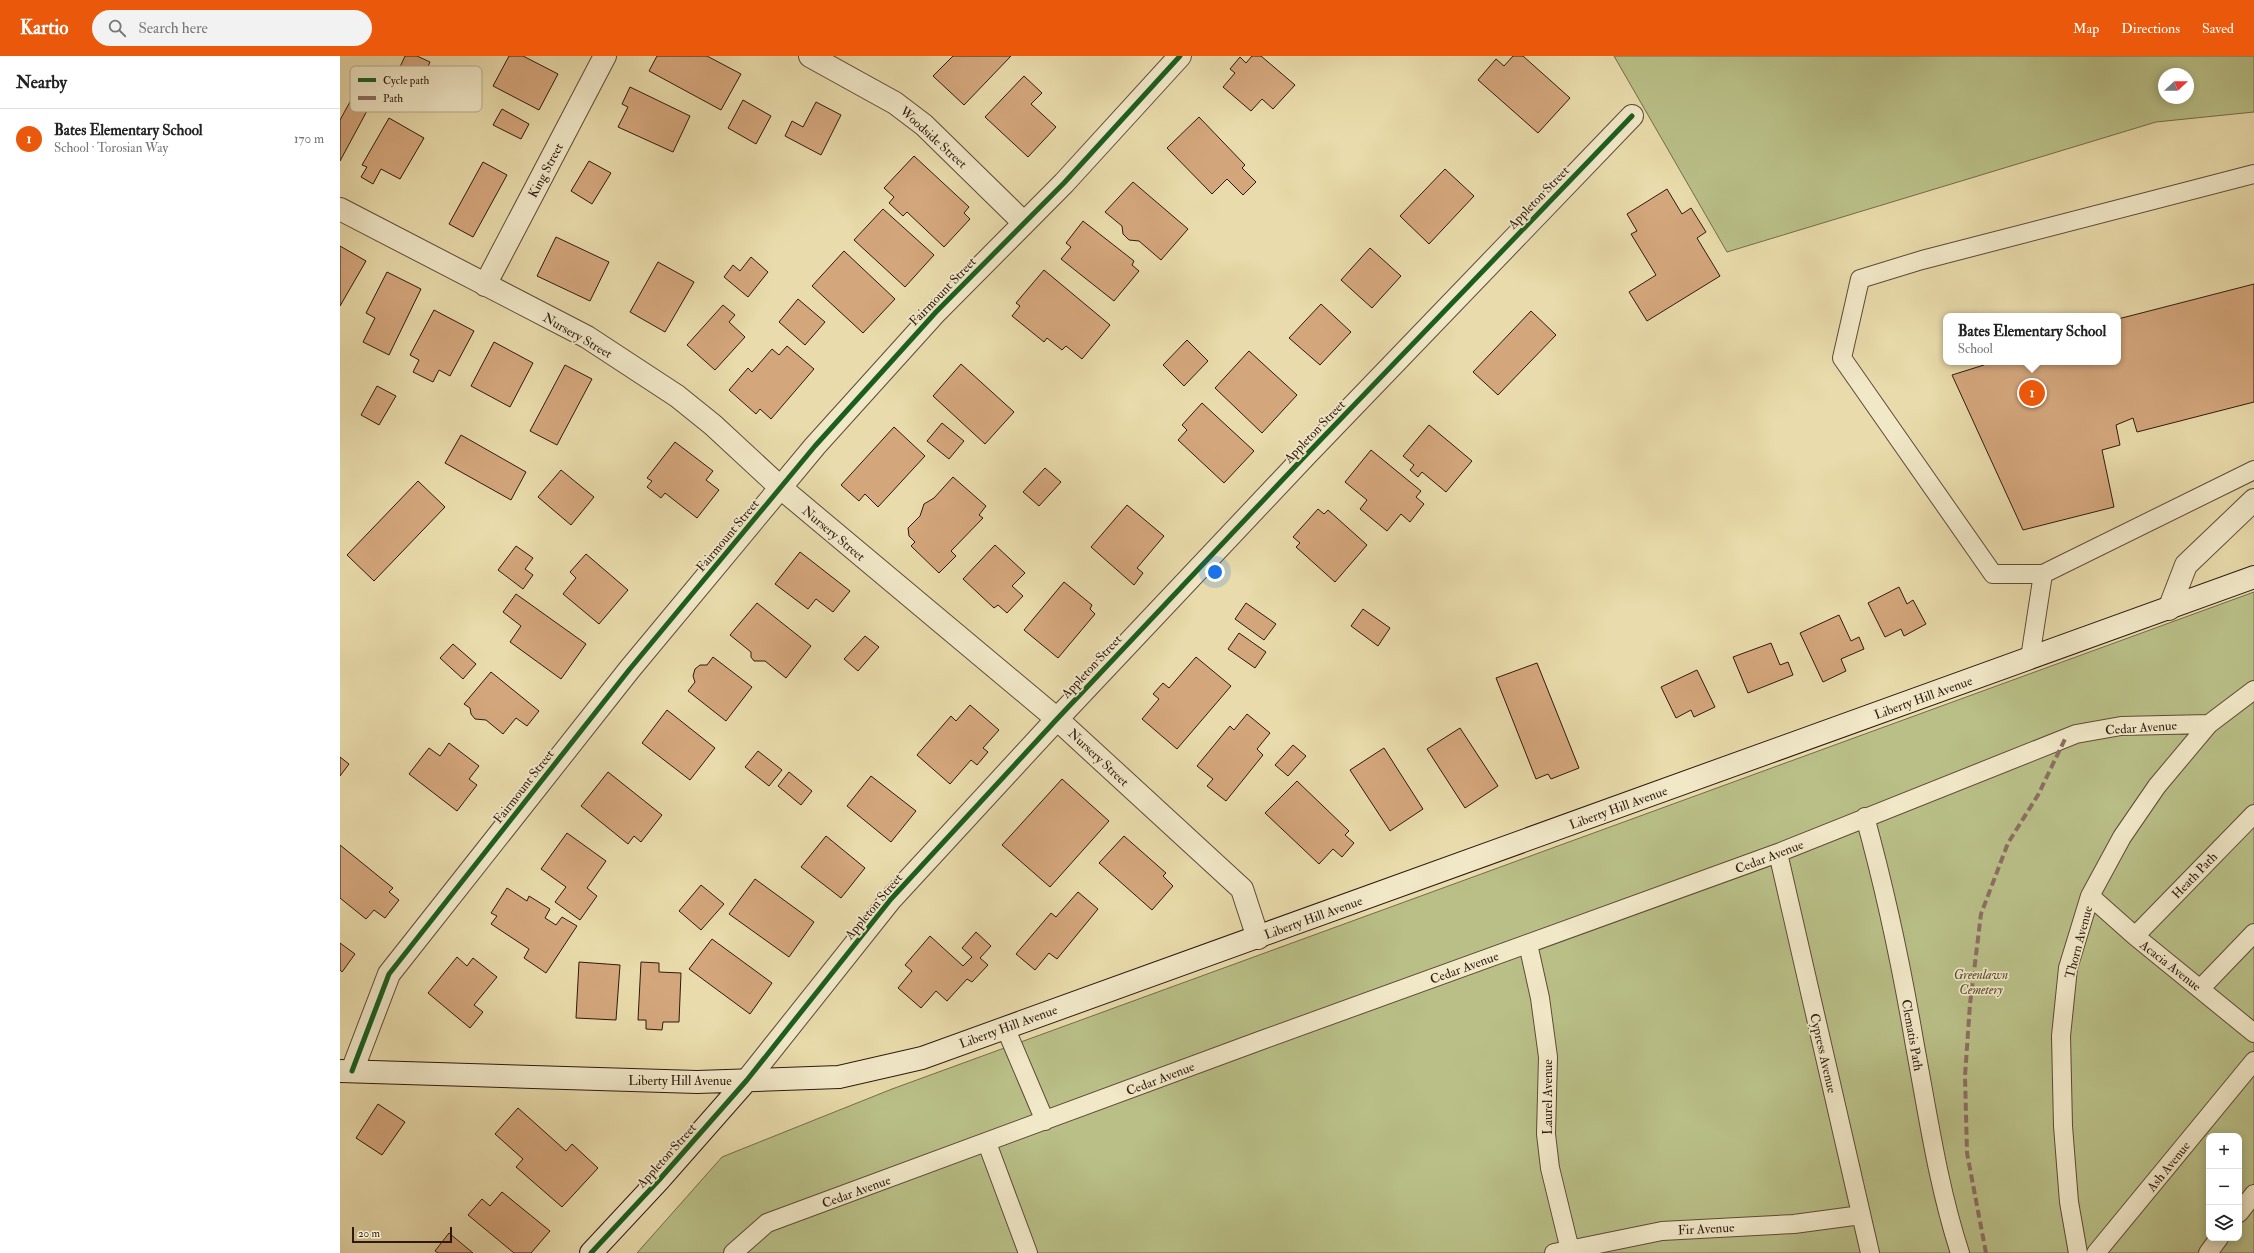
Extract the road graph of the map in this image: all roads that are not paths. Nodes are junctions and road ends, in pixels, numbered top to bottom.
1 (605, 56) edge
2 (810, 56) edge
3 (1180, 56) edge
4 (1632, 116) dead end
5 (2254, 174) edge
6 (340, 209) edge
7 (1024, 223) junction
8 (485, 285) junction
9 (2254, 470) edge
10 (781, 488) junction
11 (2254, 500) edge
12 (2043, 574) junction
13 (2254, 577) edge
14 (2169, 609) junction
15 (2030, 658) junction
16 (2254, 690) edge
17 (1057, 719) junction
18 (2209, 724) junction
19 (2254, 814) edge
20 (1865, 818) junction
21 (1778, 853) junction
22 (2090, 896) junction
23 (2254, 933) edge
24 (2135, 936) junction
25 (1258, 938) junction
26 (1528, 944) junction
27 (2201, 988) junction
28 (1005, 1027) junction
29 (2254, 1033) edge
30 (2254, 1061) edge
31 (346, 1071) edge
32 (747, 1080) junction
33 (1045, 1121) junction
34 (987, 1143) junction
35 (2254, 1194) edge
36 (2242, 1208) edge
37 (1861, 1215) junction
38 (2217, 1241) edge
39 (742, 1250) edge
40 (1562, 1251) edge
41 (591, 1253) edge
42 (1028, 1253) edge
43 (1870, 1253) edge
44 (1960, 1253) edge
45 (2078, 1253) edge
46 (2096, 1253) edge
47 (2208, 1253) edge

1 - 8 street, King Street
2 - 7 street, Woodside Street
3 - 7 street, Fairmount Street
4 - 17 street, Appleton Street
5 - 12 lane
6 - 8 street, Nursery Street
7 - 10 street, Fairmount Street
8 - 10 street, Nursery Street
9 - 12 lane
10 - 17 street, Nursery Street
10 - 31 street, Fairmount Street
11 - 14 street
12 - 15 lane
13 - 14 street, Liberty Hill Avenue
14 - 15 street, Liberty Hill Avenue
15 - 25 street, Liberty Hill Avenue
16 - 18 lane, Thorn Avenue
17 - 25 street, Nursery Street
17 - 32 street, Appleton Street
18 - 20 lane, Cedar Avenue
18 - 22 lane, Thorn Avenue
19 - 24 lane, Heath Path
20 - 21 lane, Cedar Avenue
20 - 44 lane, Clematis Path
21 - 26 lane, Cedar Avenue
21 - 37 lane, Cypress Avenue
22 - 24 lane, Acacia Avenue
22 - 45 lane, Thorn Avenue
23 - 27 lane
24 - 27 lane, Acacia Avenue
25 - 28 street, Liberty Hill Avenue
26 - 33 lane, Cedar Avenue
26 - 40 lane, Laurel Avenue
27 - 29 lane, Acacia Avenue
28 - 32 street, Liberty Hill Avenue
28 - 33 lane
30 - 46 lane, Ash Avenue
31 - 32 street, Liberty Hill Avenue
32 - 41 street, Appleton Street
33 - 34 lane, Cedar Avenue
34 - 39 lane, Cedar Avenue
34 - 42 lane
35 - 36 lane
37 - 40 lane, Fir Avenue
37 - 43 lane, Cypress Avenue
38 - 47 lane

